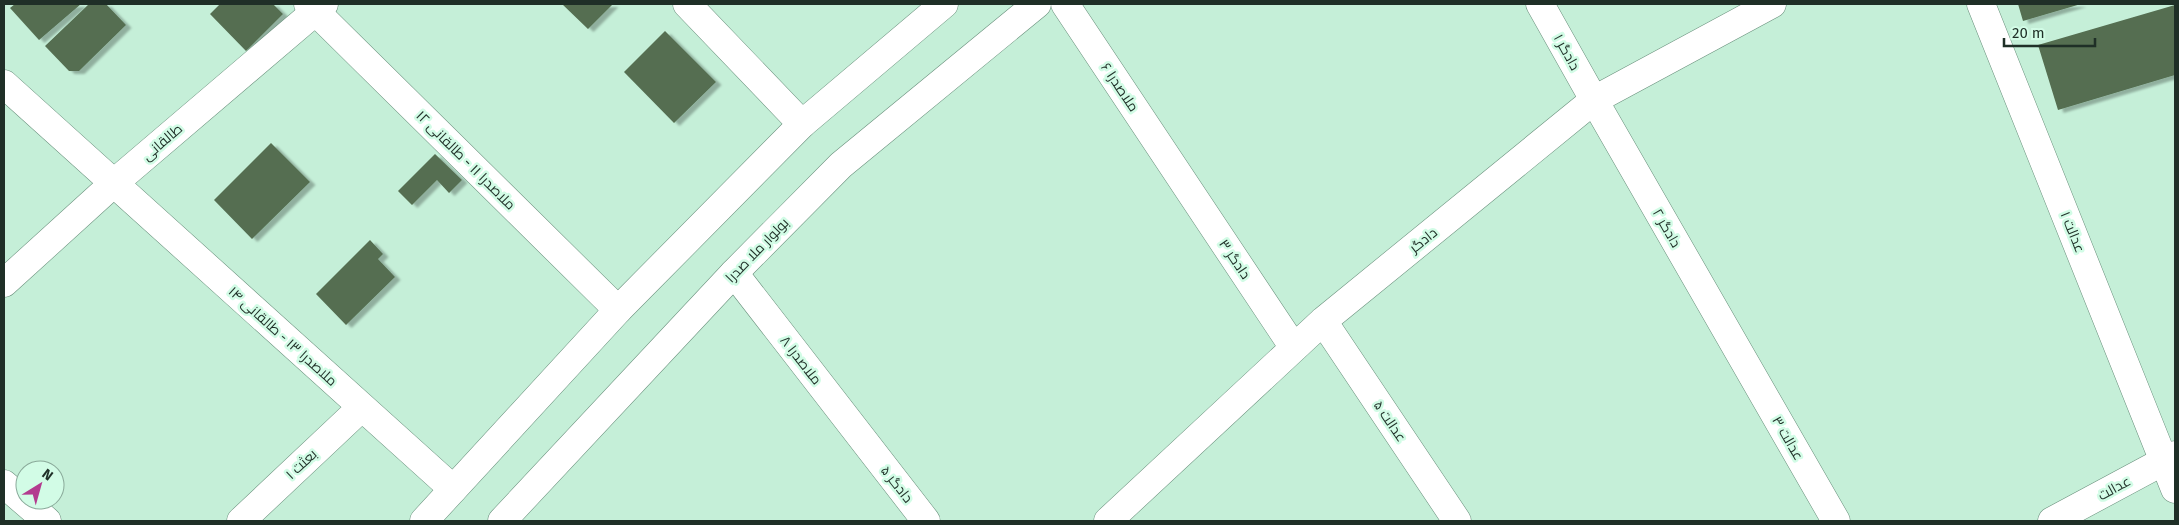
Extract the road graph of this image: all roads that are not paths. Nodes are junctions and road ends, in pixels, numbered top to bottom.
1 (687, 4) edge
2 (944, 4) edge
3 (1037, 4) edge
4 (1065, 4) edge
5 (1540, 4) edge
6 (1772, 4) edge
7 (1981, 4) edge
8 (316, 6) edge
9 (4, 84) edge
10 (1594, 100) junction
11 (802, 124) junction
12 (1175, 170) joint
13 (114, 183) junction
14 (734, 273) junction
15 (4, 283) edge
16 (618, 310) junction
17 (1323, 322) junction
18 (1294, 348) junction
19 (1741, 355) joint
20 (362, 407) junction
21 (869, 448) joint
22 (2170, 457) edge
23 (4, 484) edge
24 (2175, 488) edge
25 (453, 489) junction
26 (47, 521) edge
27 (240, 521) edge
28 (424, 521) edge
29 (502, 521) edge
30 (926, 521) edge
31 (1108, 521) edge
32 (1457, 521) edge
33 (1836, 521) edge
34 (2052, 521) edge

1 - 11 street
2 - 11 street
3 - 14 street, بولوار ملا صدرا
4 - 12 street, ملاصدرا ۶
5 - 10 street, دادگر ۱
6 - 10 street, دادگر
7 - 22 street, عدالت ۱
8 - 13 street, طالقانی
8 - 16 street, ملاصدرا ۱۱ - طالقانی ۱۲
9 - 13 street, ملاصدرا ۱۳ - طالقانی ۱۴
10 - 17 street, دادگر
10 - 19 street, دادگر ۲
11 - 16 street
12 - 18 street, دادگر ۳
13 - 15 street, طالقانی
13 - 20 street, ملاصدرا ۱۳ - طالقانی ۱۴
14 - 21 street, ملاصدرا ۸
14 - 29 street, بولوار ملا صدرا
16 - 25 street
17 - 18 street, دادگر
17 - 32 street, عدالت ۵
18 - 31 street, دادگر
19 - 33 street, عدالت ۳
20 - 25 street, ملاصدرا ۱۳ - طالقانی ۱۴
20 - 27 street, بعثت ۱
21 - 30 street, دادگر ۵
22 - 24 street, عدالت ۱
22 - 34 street, عدالت
23 - 26 street
25 - 28 street

